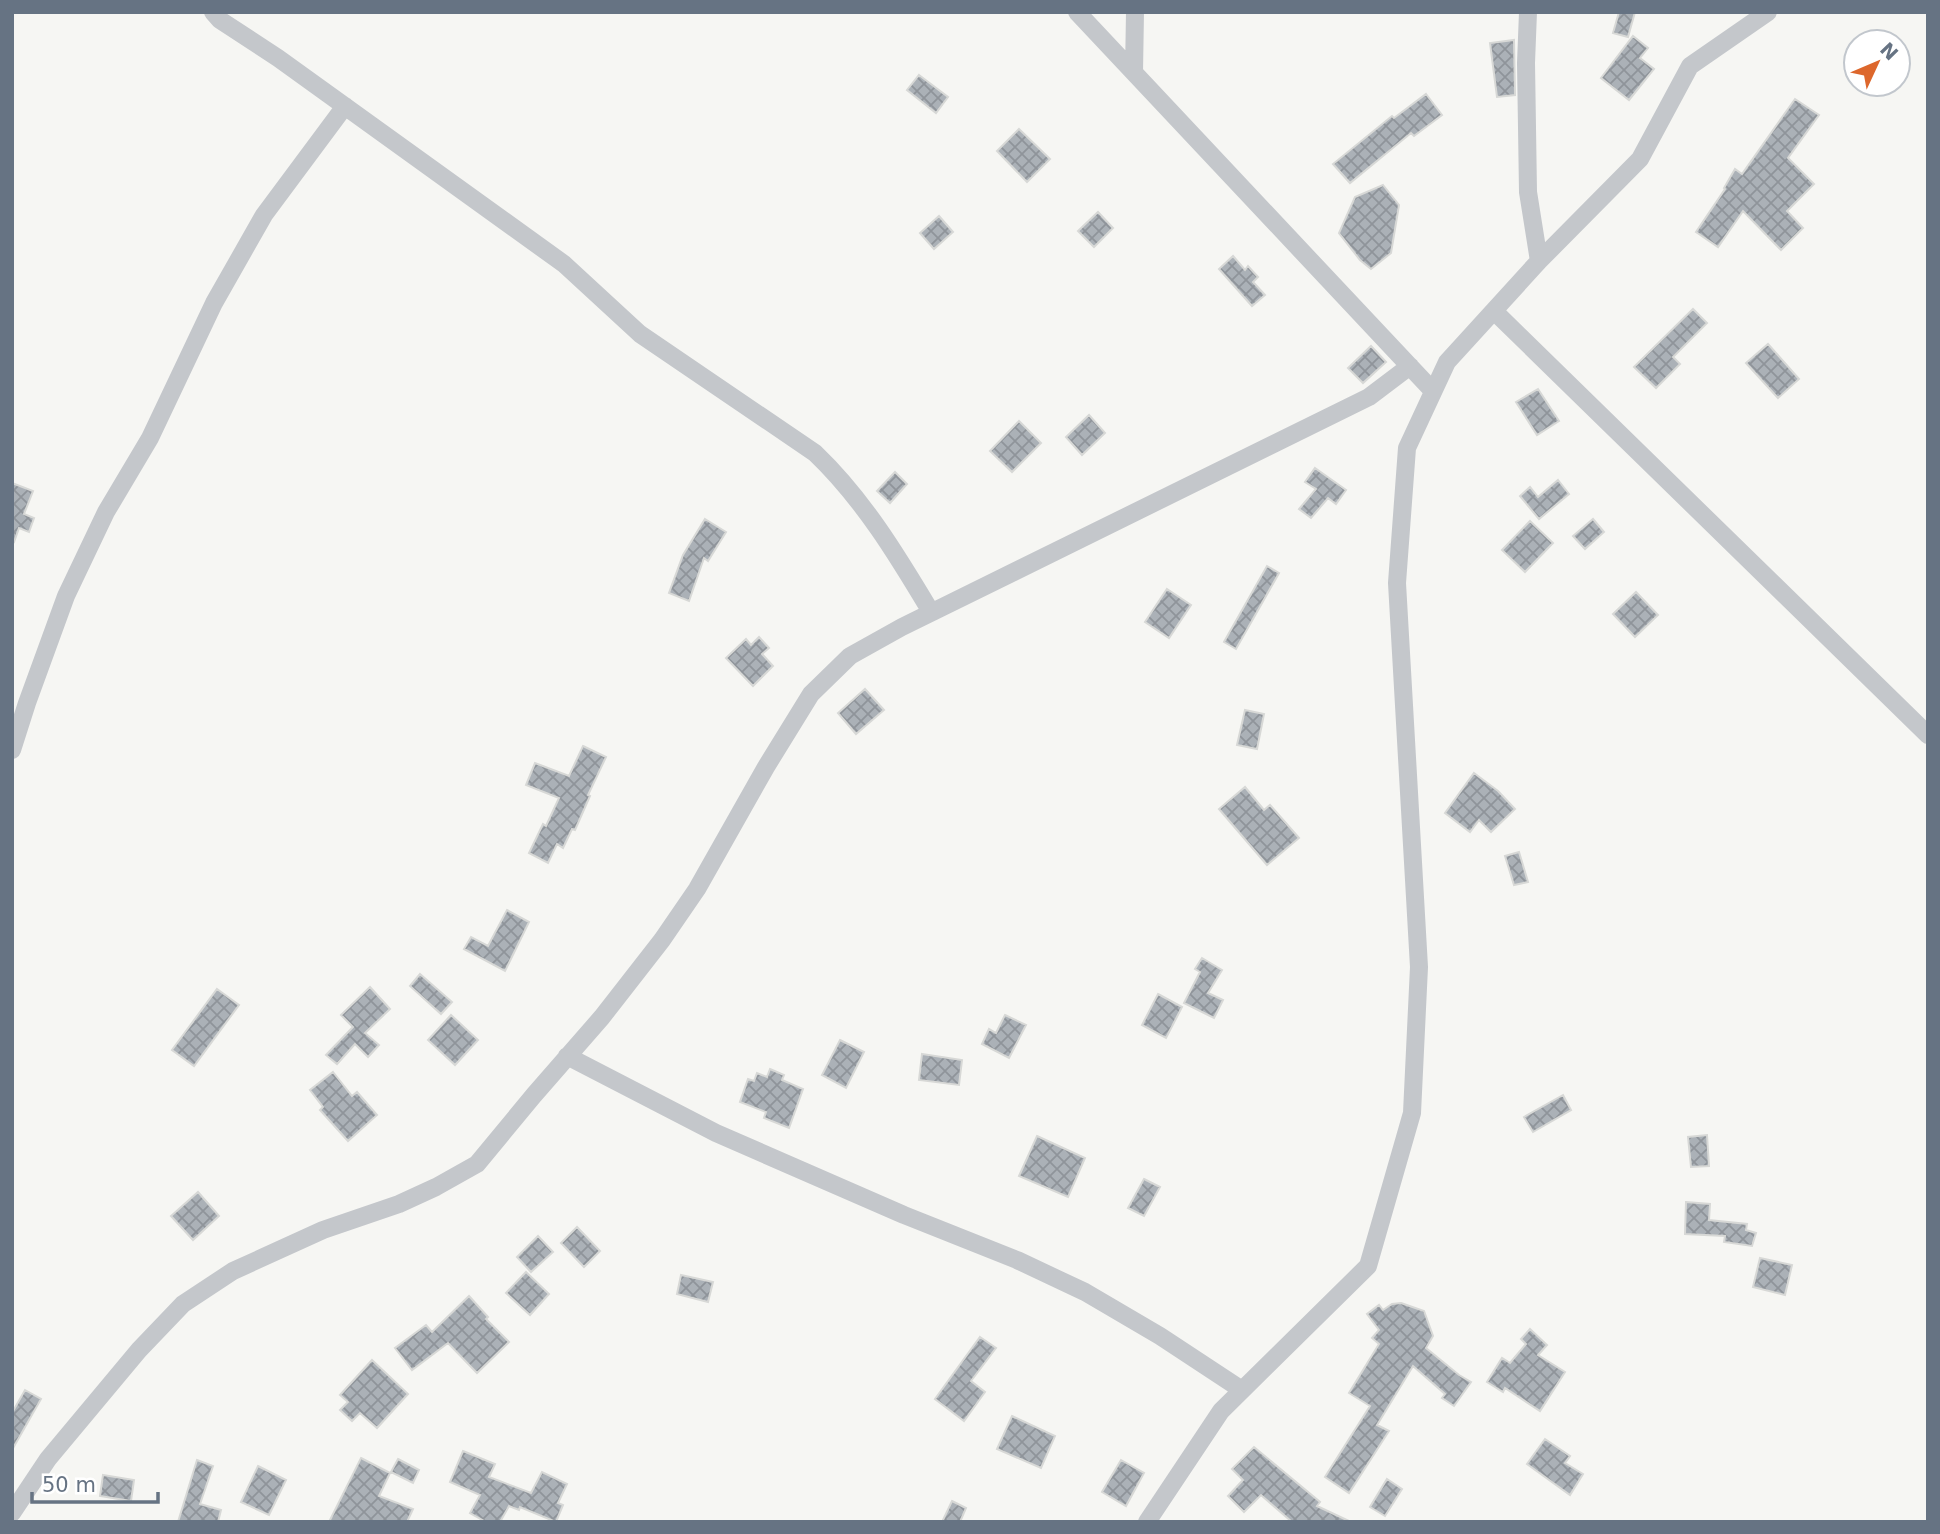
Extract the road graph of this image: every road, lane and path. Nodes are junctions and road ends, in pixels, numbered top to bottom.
1 (213, 12) edge
2 (1077, 12) edge
3 (1135, 12) edge
4 (1528, 12) edge
5 (1768, 12) edge
6 (1133, 72) junction
7 (345, 106) junction
8 (1539, 261) junction
9 (1494, 311) junction
10 (1410, 366) junction
11 (1433, 391) junction
12 (931, 612) junction
13 (1928, 735) edge
14 (12, 750) edge
15 (567, 1056) junction
16 (1242, 1391) junction
17 (12, 1513) edge
18 (1147, 1522) edge

1 - 7 street
2 - 6 street
3 - 6 street
4 - 8 street
5 - 8 street
6 - 10 street
7 - 12 street
7 - 14 street
8 - 9 street
9 - 11 street
9 - 13 street
10 - 11 street
10 - 12 street
11 - 16 street
12 - 15 street
15 - 16 street
15 - 17 street
16 - 18 street

